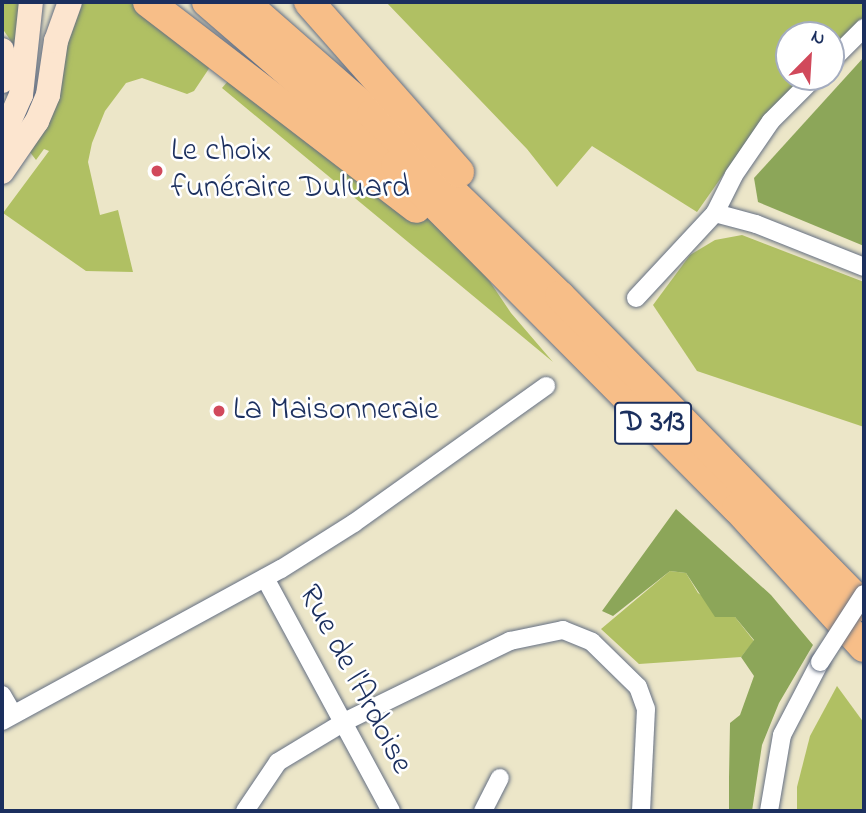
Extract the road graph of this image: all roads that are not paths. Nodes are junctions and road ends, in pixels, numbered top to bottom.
1 (31, 2) edge
2 (70, 2) edge
3 (148, 2) edge
4 (207, 2) edge
5 (243, 2) edge
6 (309, 2) edge
7 (864, 28) edge
8 (845, 47) edge
9 (2, 50) edge
10 (2, 82) edge
11 (801, 91) edge
12 (2, 138) edge
13 (2, 172) edge
14 (715, 213) junction
15 (864, 267) edge
16 (502, 272) junction
17 (560, 296) junction
18 (636, 298) dead end
19 (546, 386) dead end
20 (265, 578) junction
21 (864, 594) edge
22 (864, 606) edge
23 (864, 647) edge
24 (2, 695) edge
25 (7, 718) edge
26 (344, 722) junction
27 (500, 778) dead end
28 (245, 811) edge
29 (391, 811) edge
30 (483, 811) edge
31 (641, 811) edge
32 (769, 811) edge

1 - 12 main road
2 - 13 main road
3 - 16 highway
4 - 16 highway, D 313
5 - 17 highway, D 313
6 - 17 highway
7 - 8 street
9 - 10 main road
11 - 14 street
14 - 15 street
14 - 18 street
16 - 23 highway, D 313
17 - 22 highway, D 313
19 - 20 street
20 - 25 street
20 - 26 street, Rue de l'Ardoise
21 - 32 street, bridge
24 - 25 street
26 - 28 street
26 - 29 street, Rue de l'Ardoise
26 - 31 street
27 - 30 street

